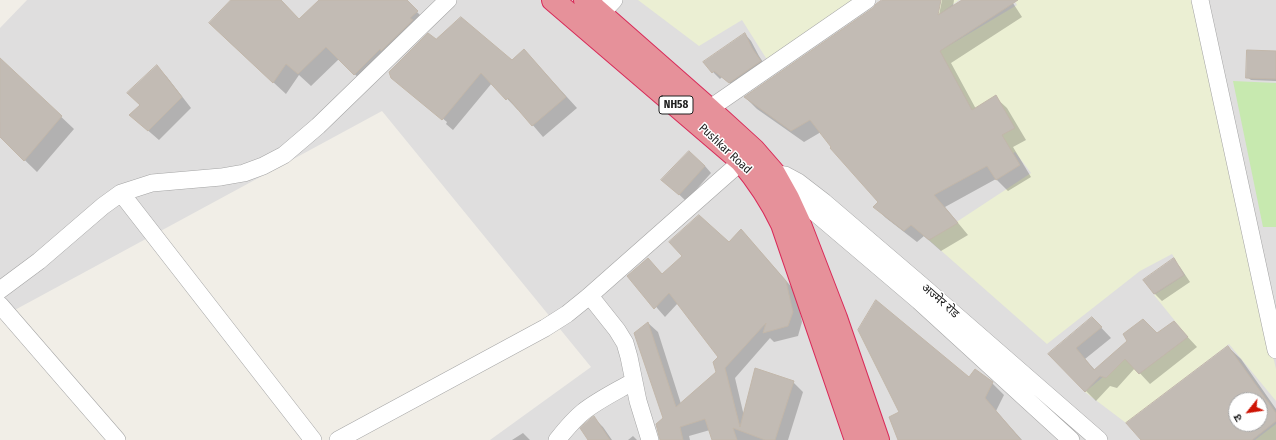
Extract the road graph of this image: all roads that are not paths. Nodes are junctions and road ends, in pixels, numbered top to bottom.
1 (448, 0) edge
2 (553, 0) edge
3 (867, 0) edge
4 (1200, 0) edge
5 (600, 5) edge
6 (710, 109) junction
7 (748, 156) junction
8 (765, 176) junction
9 (120, 193) junction
10 (780, 200) junction
11 (0, 290) edge
12 (590, 296) junction
13 (0, 305) edge
14 (1276, 350) edge
15 (634, 381) junction
16 (117, 440) edge
17 (313, 440) edge
18 (338, 440) edge
19 (557, 440) edge
20 (650, 440) edge
21 (856, 440) edge
22 (878, 440) edge
23 (1071, 440) edge
24 (1098, 440) edge

1 - 9 street
2 - 7 highway, Pushkar Road / NH58
3 - 6 street
4 - 14 street
5 - 6 highway, Pushkar Road / NH58
6 - 7 highway, Pushkar Road / NH58
7 - 8 highway, Pushkar Road / NH58
7 - 12 street
8 - 10 highway, Pushkar Road / NH58
8 - 24 street, अज्मेर रोड
9 - 11 street
9 - 17 street
10 - 21 highway, Pushkar Road / NH58
10 - 22 highway, Pushkar Road / NH58
10 - 23 street, अज्मेर रोड
12 - 15 street
12 - 18 street
13 - 16 street
15 - 19 street
15 - 20 street

